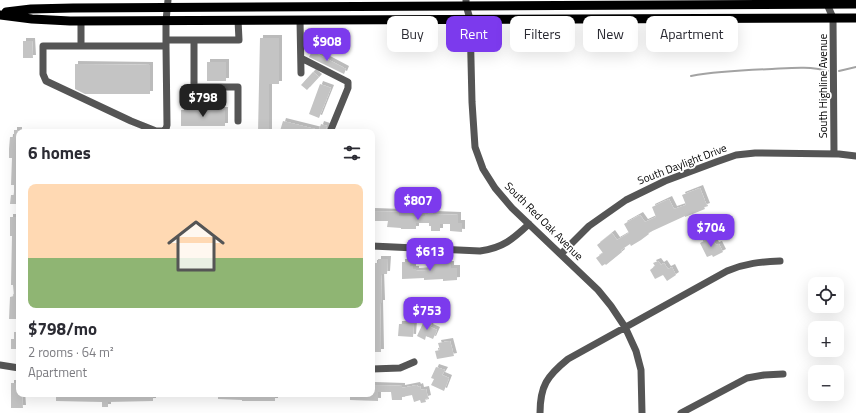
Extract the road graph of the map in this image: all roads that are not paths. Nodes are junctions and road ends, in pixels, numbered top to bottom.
1 (827, 2) edge
2 (841, 2) edge
3 (168, 3) edge
4 (466, 3) edge
5 (477, 3) edge
6 (856, 4) edge
7 (0, 14) edge
8 (469, 16) edge
9 (471, 16) edge
10 (833, 18) junction
11 (856, 18) edge
12 (446, 19) edge
13 (502, 19) edge
14 (238, 20) junction
15 (300, 20) junction
16 (81, 21) junction
17 (166, 21) junction
18 (194, 40) junction
19 (166, 43) junction
20 (81, 46) junction
21 (471, 52) edge
22 (301, 58) junction
23 (301, 73) dead end
24 (238, 121) dead end
25 (151, 129) edge
26 (164, 129) edge
27 (331, 129) edge
28 (834, 154) junction
29 (856, 156) edge
30 (529, 224) junction
31 (375, 246) edge
32 (561, 254) junction
33 (780, 261) dead end
34 (625, 328) junction
35 (414, 362) dead end
36 (0, 365) edge
37 (16, 368) edge
38 (375, 369) edge
39 (782, 374) dead end
40 (540, 413) edge
41 (642, 413) edge
42 (681, 413) edge

1 - 2 main road
1 - 5 main road
1 - 10 street, South Highline Avenue
2 - 6 main road
2 - 10 street, South Highline Avenue
3 - 4 main road
3 - 7 main road
3 - 17 street
4 - 5 main road
4 - 8 street, South Red Oak Avenue
5 - 9 street
7 - 16 main road
10 - 11 main road
10 - 13 main road
10 - 28 street, South Highline Avenue
12 - 15 main road
14 - 15 main road
14 - 17 main road
14 - 18 street
15 - 22 street
16 - 17 main road
16 - 20 street
17 - 19 street
18 - 19 street
18 - 24 street
19 - 20 street
19 - 26 street
20 - 25 street
21 - 30 street, South Red Oak Avenue
22 - 23 street
22 - 27 street
28 - 29 street, South Daylight Drive
28 - 32 street, South Daylight Drive
30 - 31 street
30 - 32 street, South Red Oak Avenue
32 - 34 street, South Red Oak Avenue
33 - 34 street
34 - 40 street
34 - 41 street, South Red Oak Avenue
35 - 38 street
36 - 37 street
39 - 42 street

